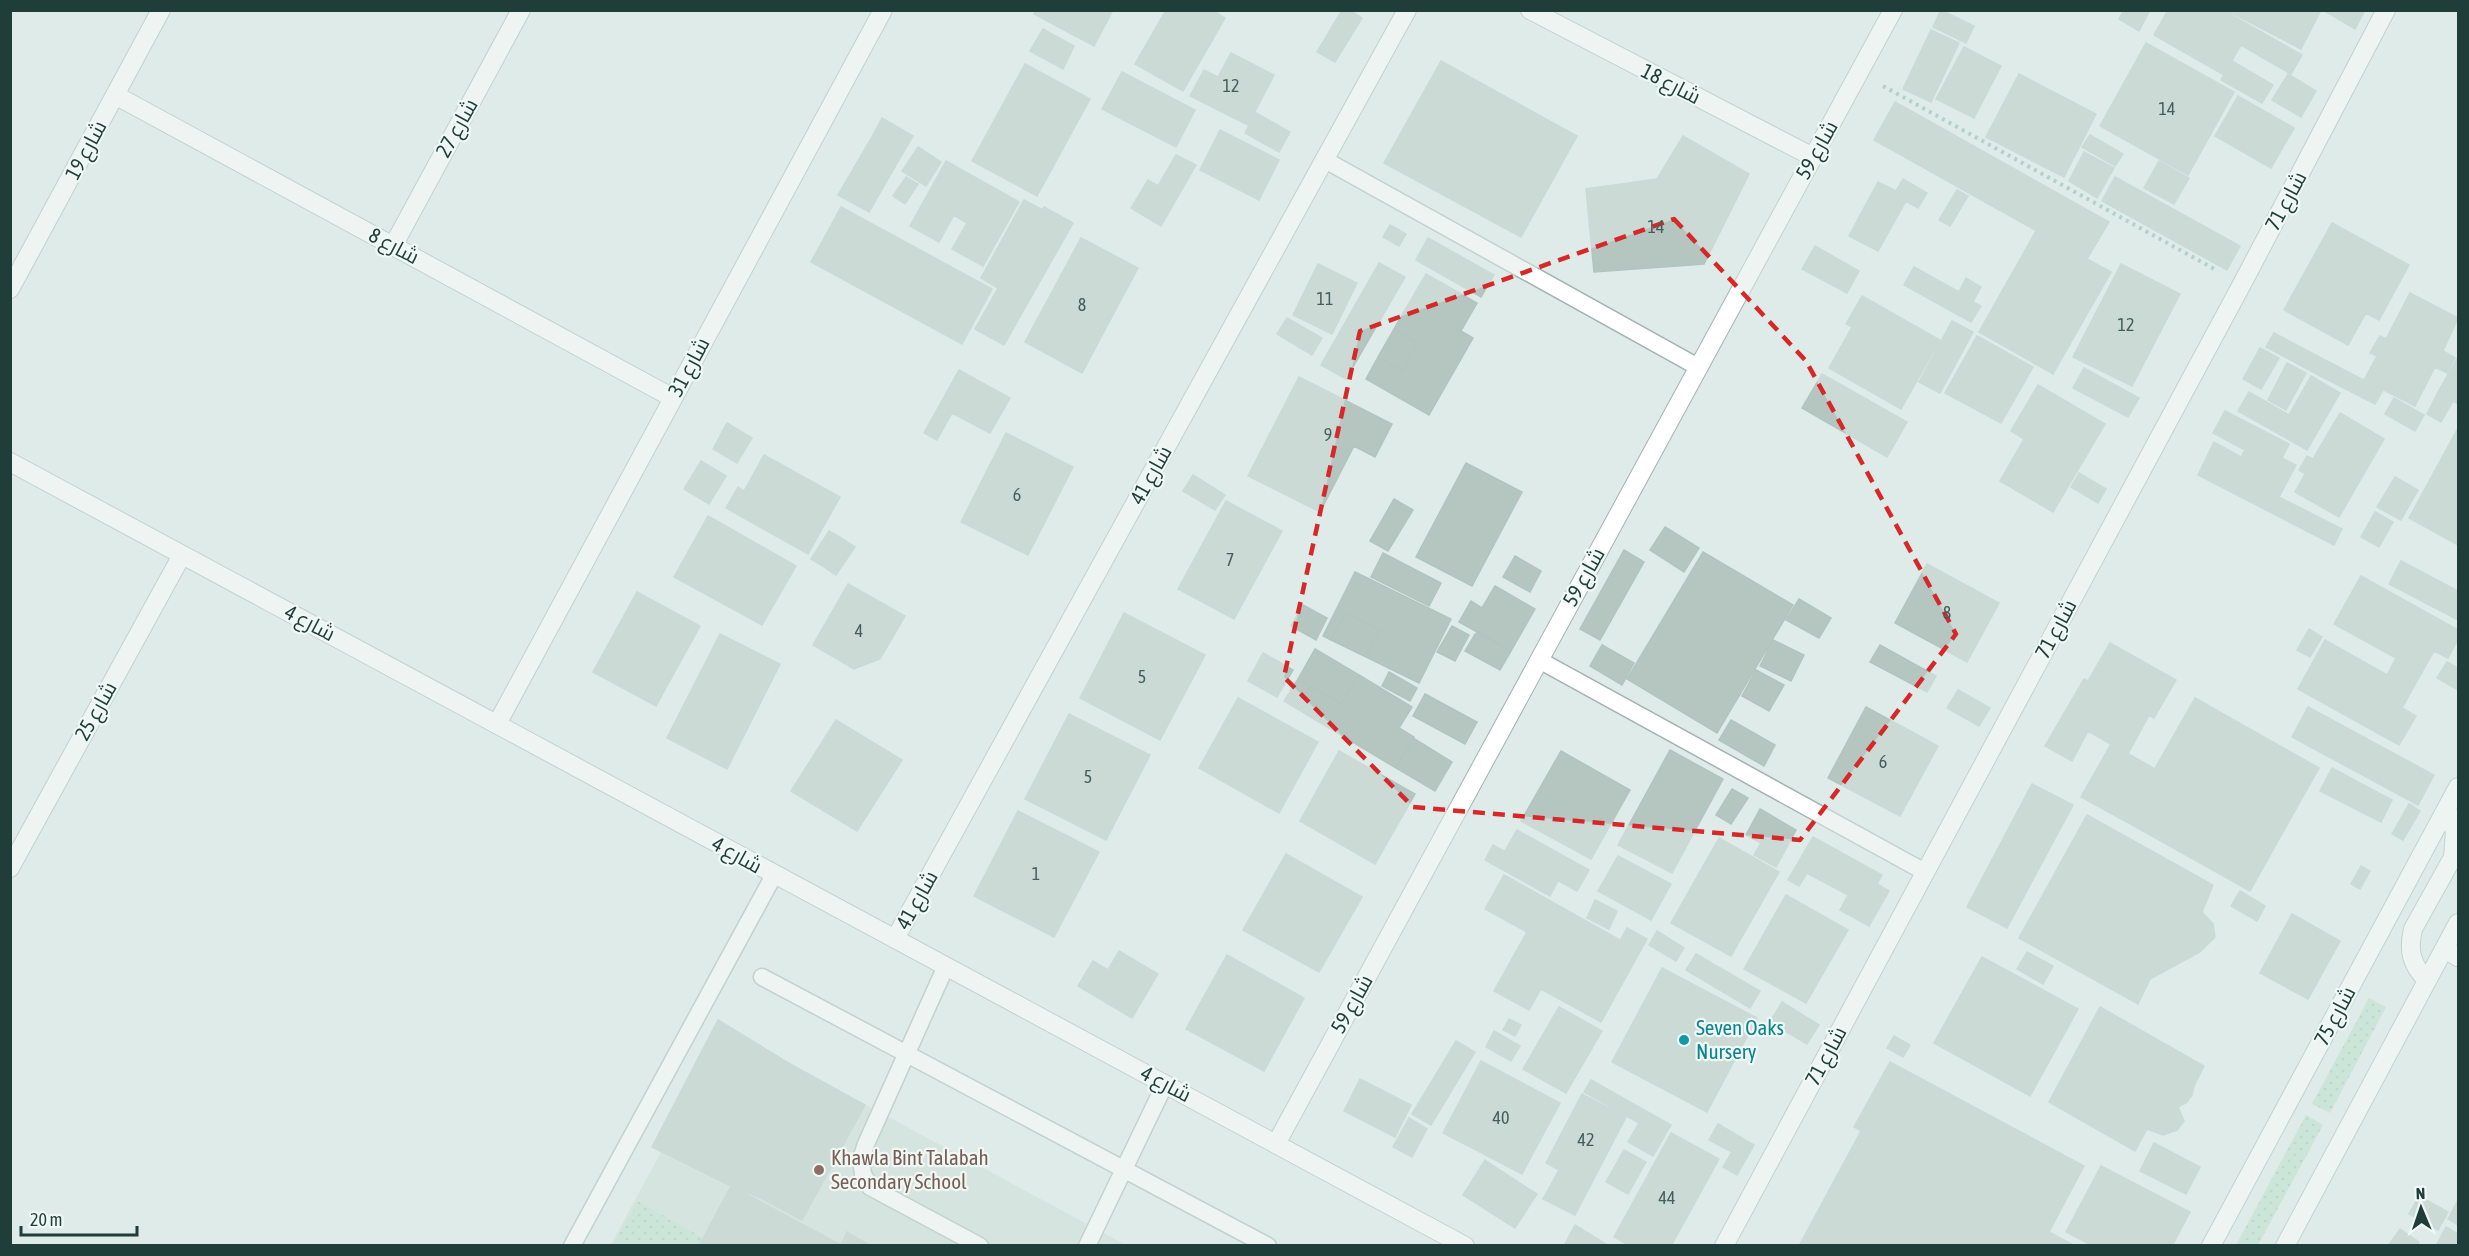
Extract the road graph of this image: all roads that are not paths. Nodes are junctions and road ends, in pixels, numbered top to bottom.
1 (161, 10) edge
2 (521, 10) edge
3 (883, 10) edge
4 (1407, 10) edge
5 (1530, 10) edge
6 (1893, 10) edge
7 (2386, 10) edge
8 (115, 95) junction
9 (1813, 157) junction
10 (1325, 160) junction
11 (393, 246) junction
12 (10, 289) edge
13 (1698, 366) junction
14 (673, 398) junction
15 (10, 462) edge
16 (182, 555) junction
17 (1539, 660) junction
18 (497, 724) junction
19 (2458, 787) edge
20 (2447, 809) junction
21 (10, 868) edge
22 (1925, 872) junction
23 (774, 875) junction
24 (2458, 923) edge
25 (895, 939) junction
26 (2452, 953) edge
27 (946, 966) junction
28 (762, 977) dead end
29 (2427, 980) junction
30 (906, 1053) junction
31 (1165, 1084) junction
32 (1276, 1144) junction
33 (1125, 1168) junction
34 (1443, 1240) edge
35 (572, 1245) edge
36 (980, 1245) edge
37 (1087, 1245) edge
38 (1268, 1245) edge
39 (1465, 1245) edge
40 (1724, 1245) edge
41 (2211, 1245) edge
42 (2284, 1245) edge

1 - 8 street, شارع 19
2 - 11 street, شارع 27
3 - 14 street, شارع 31
4 - 10 street, شارع 41
5 - 9 street, شارع 18
6 - 9 street, شارع 59
7 - 22 street, شارع 71
8 - 11 street, شارع 8
8 - 12 street, شارع 19
9 - 13 street, شارع 59
10 - 13 lane
10 - 25 street, شارع 41
11 - 14 street, شارع 8
13 - 17 street, شارع 59
14 - 18 street, شارع 31
15 - 16 street, شارع 4
16 - 18 street, شارع 4
16 - 21 street, شارع 25
17 - 22 lane
17 - 32 street, شارع 59
18 - 23 street, شارع 4
19 - 20 street, شارع 75
20 - 29 street
20 - 41 street, شارع 75
22 - 40 street, شارع 71
23 - 25 street, شارع 4
23 - 35 lane
24 - 26 street
25 - 27 street, شارع 4
26 - 29 street
27 - 30 lane
27 - 31 street, شارع 4
28 - 30 lane
29 - 42 street
30 - 33 lane
30 - 36 lane
31 - 32 street, شارع 4
31 - 33 lane
32 - 34 street, شارع 4
33 - 37 lane
33 - 38 lane
34 - 39 street, شارع 4

